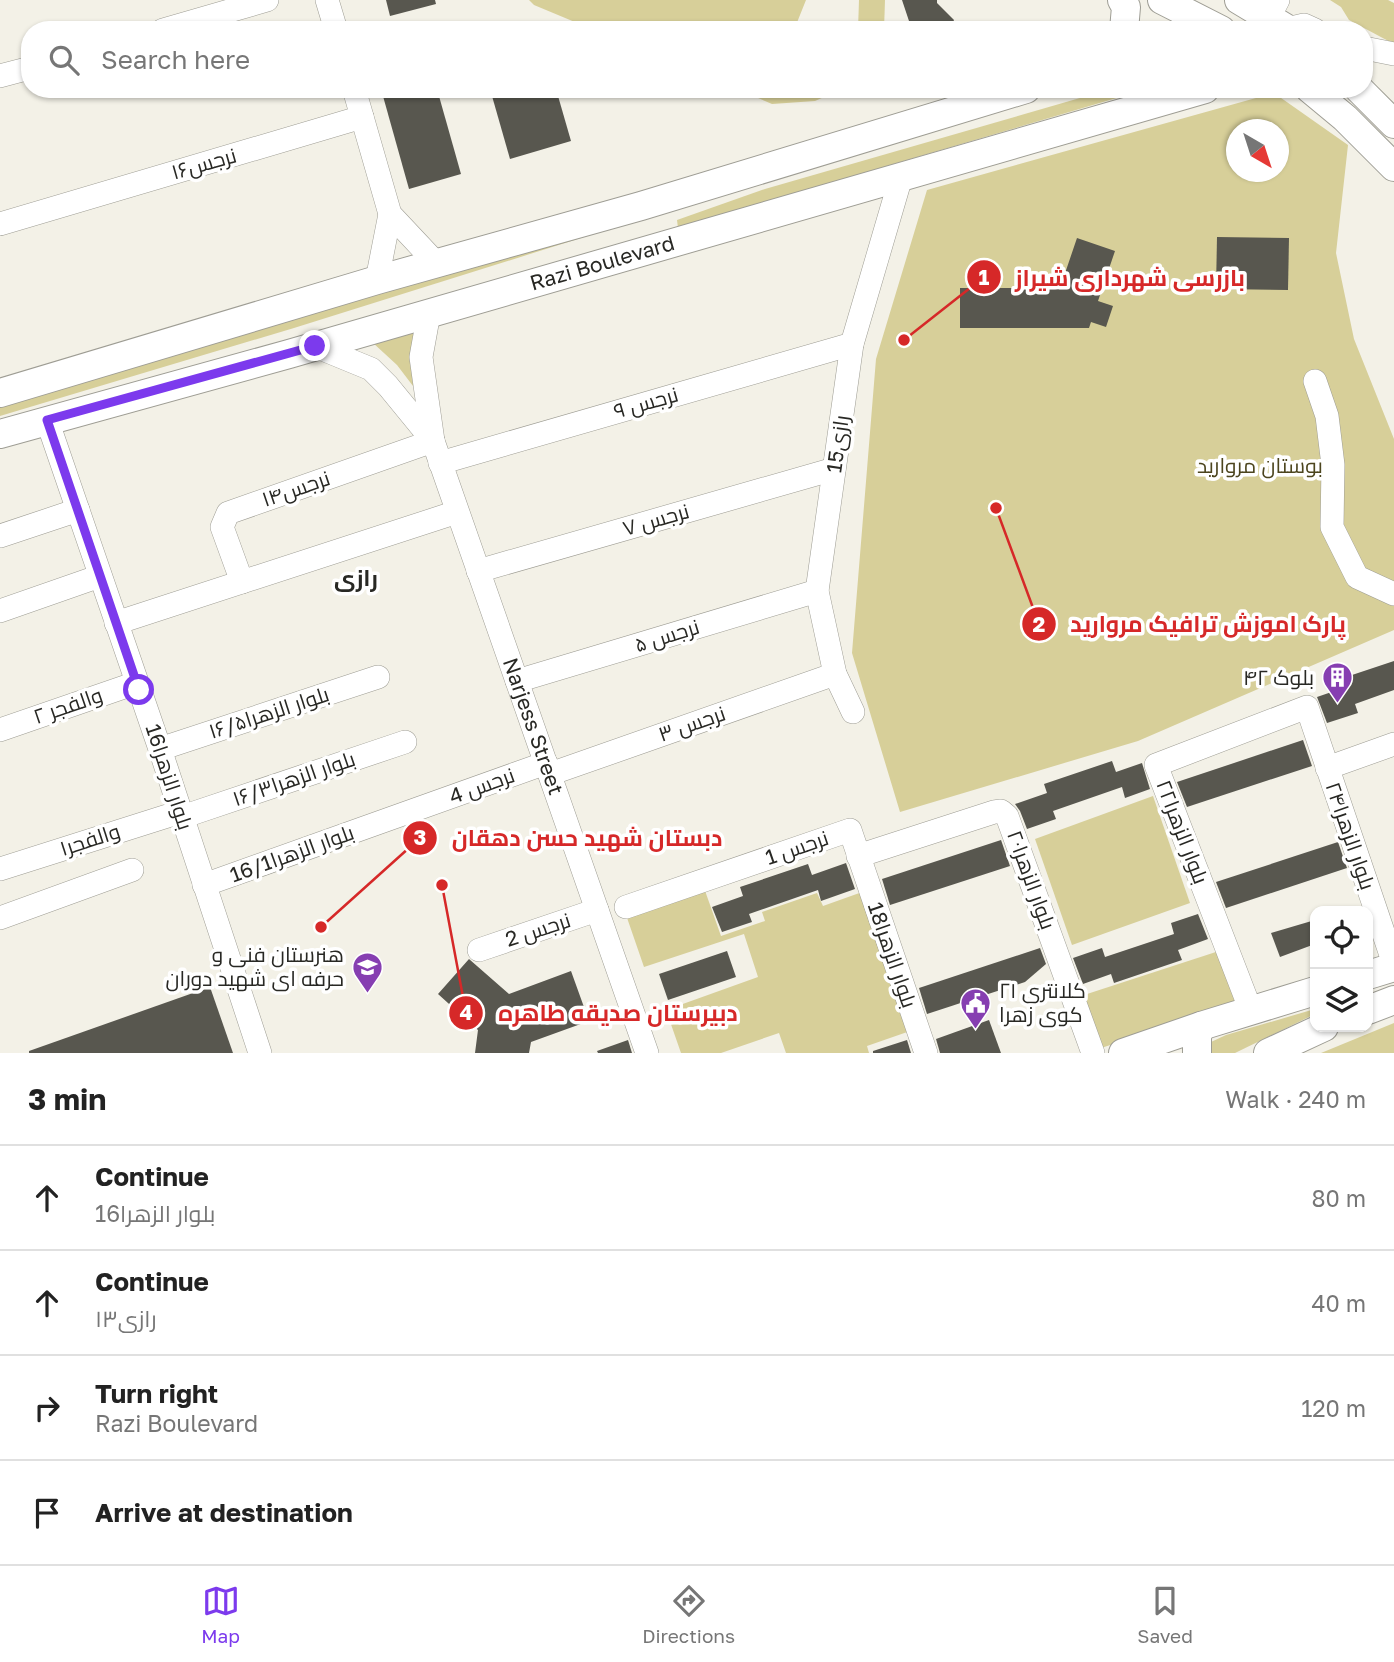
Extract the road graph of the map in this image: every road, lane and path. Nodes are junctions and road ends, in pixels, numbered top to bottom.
1 (267, 0) edge
2 (327, 0) edge
3 (1122, 0) edge
4 (1162, 0) edge
5 (1239, 0) edge
6 (1281, 19) edge
7 (194, 21) edge
8 (333, 21) edge
9 (1125, 21) edge
10 (1201, 21) edge
11 (1373, 50) edge
12 (1394, 54) edge
13 (21, 71) edge
14 (2, 76) edge
15 (1373, 78) edge
16 (1394, 95) edge
17 (357, 98) edge
18 (996, 98) edge
19 (1155, 98) edge
20 (1321, 98) edge
21 (1368, 98) edge
22 (362, 117) junction
23 (1394, 124) edge
24 (1394, 167) edge
25 (901, 177) junction
26 (641, 206) junction
27 (390, 214) junction
28 (0, 224) edge
29 (653, 248) junction
30 (436, 263) junction
31 (377, 280) junction
32 (429, 313) junction
33 (852, 344) junction
34 (315, 346) junction
35 (1315, 381) dead end
36 (0, 393) edge
37 (47, 420) junction
38 (0, 434) edge
39 (433, 441) junction
40 (440, 463) junction
41 (834, 469) junction
42 (78, 510) junction
43 (457, 512) junction
44 (0, 536) edge
45 (478, 571) junction
46 (100, 576) junction
47 (250, 579) junction
48 (817, 591) junction
49 (1394, 594) edge
50 (0, 611) edge
51 (116, 623) junction
52 (835, 674) junction
53 (378, 677) dead end
54 (517, 681) junction
55 (136, 683) junction
56 (1307, 707) joint
57 (853, 712) dead end
58 (0, 730) edge
59 (405, 742) dead end
60 (1394, 744) edge
61 (160, 749) junction
62 (1328, 768) junction
63 (548, 769) junction
64 (181, 814) junction
65 (379, 822) joint
66 (850, 830) joint
67 (858, 856) junction
68 (0, 869) edge
69 (132, 870) dead end
70 (204, 885) junction
71 (626, 907) dead end
72 (597, 910) junction
73 (2, 913) edge
74 (479, 950) dead end
75 (1394, 966) edge
76 (1373, 973) edge
77 (1310, 993) edge
78 (1394, 1000) edge
79 (1373, 1008) edge
80 (1251, 1011) junction
81 (1313, 1032) edge
82 (1199, 1039) edge
83 (1136, 1051) edge
84 (260, 1053) edge
85 (647, 1053) edge
86 (926, 1053) edge
87 (1093, 1053) edge
88 (1269, 1053) edge

1 - 7 street
2 - 8 street
3 - 9 main road
4 - 10 main road
5 - 6 main road
11 - 12 street
13 - 14 street
15 - 16 main road
17 - 22 street
18 - 26 main road
19 - 25 main road, Razi Boulevard
20 - 24 main road
21 - 23 main road
22 - 27 street
22 - 28 street, نرجس۱۶
25 - 29 main road, Razi Boulevard
25 - 33 street, 15رازی
26 - 29 main road
26 - 30 main road
27 - 30 street
27 - 31 street
29 - 32 main road, Razi Boulevard
30 - 31 main road
31 - 36 main road
32 - 34 main road, Razi Boulevard
32 - 39 street
33 - 40 street, نرجس ۹
33 - 41 street, 15رازی
34 - 37 main road, Razi Boulevard
34 - 39 street
35 - 49 street
37 - 38 main road, Razi Boulevard
37 - 42 street, 16بلوار الزهرا
39 - 40 street, Narjess Street
39 - 47 street, نرجس۱۴
40 - 43 street, Narjess Street
41 - 45 street, نرجس ۷
41 - 48 street, 15رازی
42 - 44 street
42 - 46 street, 16بلوار الزهرا
43 - 45 street, Narjess Street
43 - 47 street
45 - 54 street, Narjess Street
46 - 50 street
46 - 51 street, 16بلوار الزهرا
47 - 51 street
48 - 52 street, 15رازی
48 - 54 street, نرجس ۵
51 - 55 street, 16بلوار الزهرا
52 - 57 street, 15رازی
52 - 63 street, نرجس ۳
53 - 61 street, بلوار الزهرا۱۶/۵
54 - 63 street, Narjess Street
55 - 58 street, والفجر ۲
55 - 61 street, 16بلوار الزهرا
56 - 62 street, بلوار الزهرا۲۴
56 - 80 street, بلوار الزهرا۲۲
59 - 64 street, بلوار الزهرا۱۶/۳
60 - 62 street
61 - 64 street, 16بلوار الزهرا
62 - 75 street, بلوار الزهرا۲۴
63 - 65 street, 4 نرجس
63 - 72 street, Narjess Street
64 - 68 street, والفجر۱
64 - 70 street, 16بلوار الزهرا
65 - 70 street, بلوار الزهرا16/1
66 - 67 street, 18بلوار الزهرا
66 - 71 street, 1 نرجس
67 - 86 street, 18بلوار الزهرا
67 - 87 street, بلوار الزهرا۲۰
69 - 73 street
70 - 84 street, 16بلوار الزهرا
72 - 74 street, 2 نرجس
72 - 85 street, Narjess Street
75 - 76 main road
77 - 80 main road
78 - 79 main road
80 - 82 main road
81 - 88 main road
82 - 83 main road

